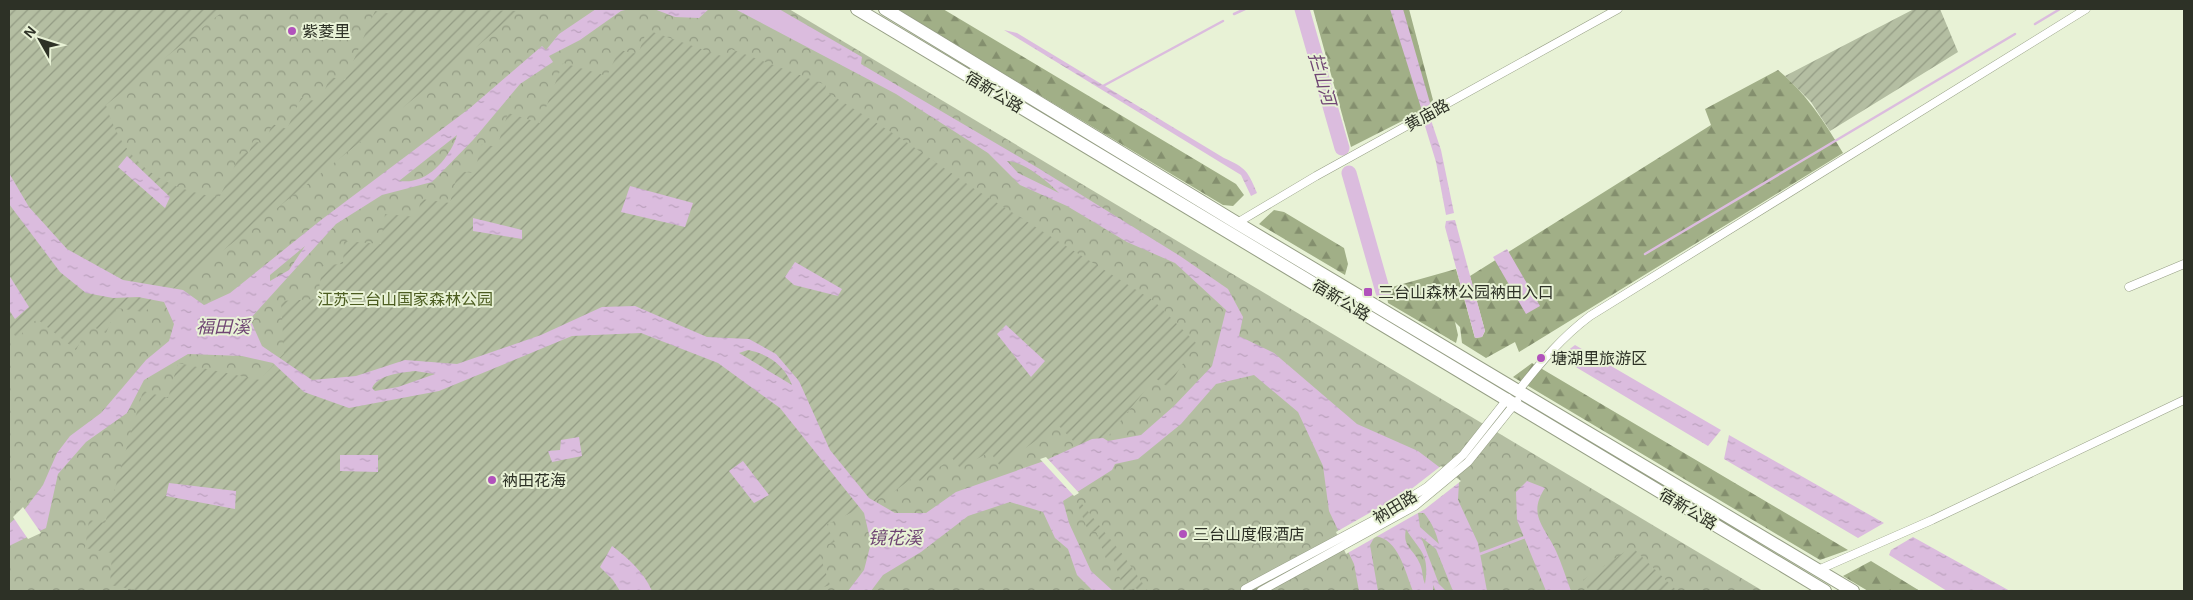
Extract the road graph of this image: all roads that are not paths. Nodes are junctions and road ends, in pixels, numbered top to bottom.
1 (857, 9) edge
2 (886, 9) edge
3 (1618, 9) edge
4 (2086, 9) edge
5 (1236, 223) junction
6 (2184, 264) edge
7 (2129, 287) dead end
8 (1519, 390) junction
9 (2184, 400) edge
10 (1511, 402) junction
11 (1338, 544) junction
12 (1818, 570) junction
13 (1246, 590) edge
14 (1261, 591) edge
15 (1825, 591) edge
16 (1853, 591) edge

1 - 10 highway, 宿新公路
2 - 5 highway, 宿新公路
3 - 5 street, 黄庙路
4 - 8 street, 衲田路
5 - 8 highway, 宿新公路
6 - 7 street
8 - 10 street, 衲田路
8 - 12 highway, 宿新公路
9 - 12 street
10 - 11 street, 衲田路
10 - 11 street, 衲田路
10 - 15 highway, 宿新公路
11 - 13 street, 衲田路
11 - 14 street, 衲田路
12 - 16 highway, 宿新公路

